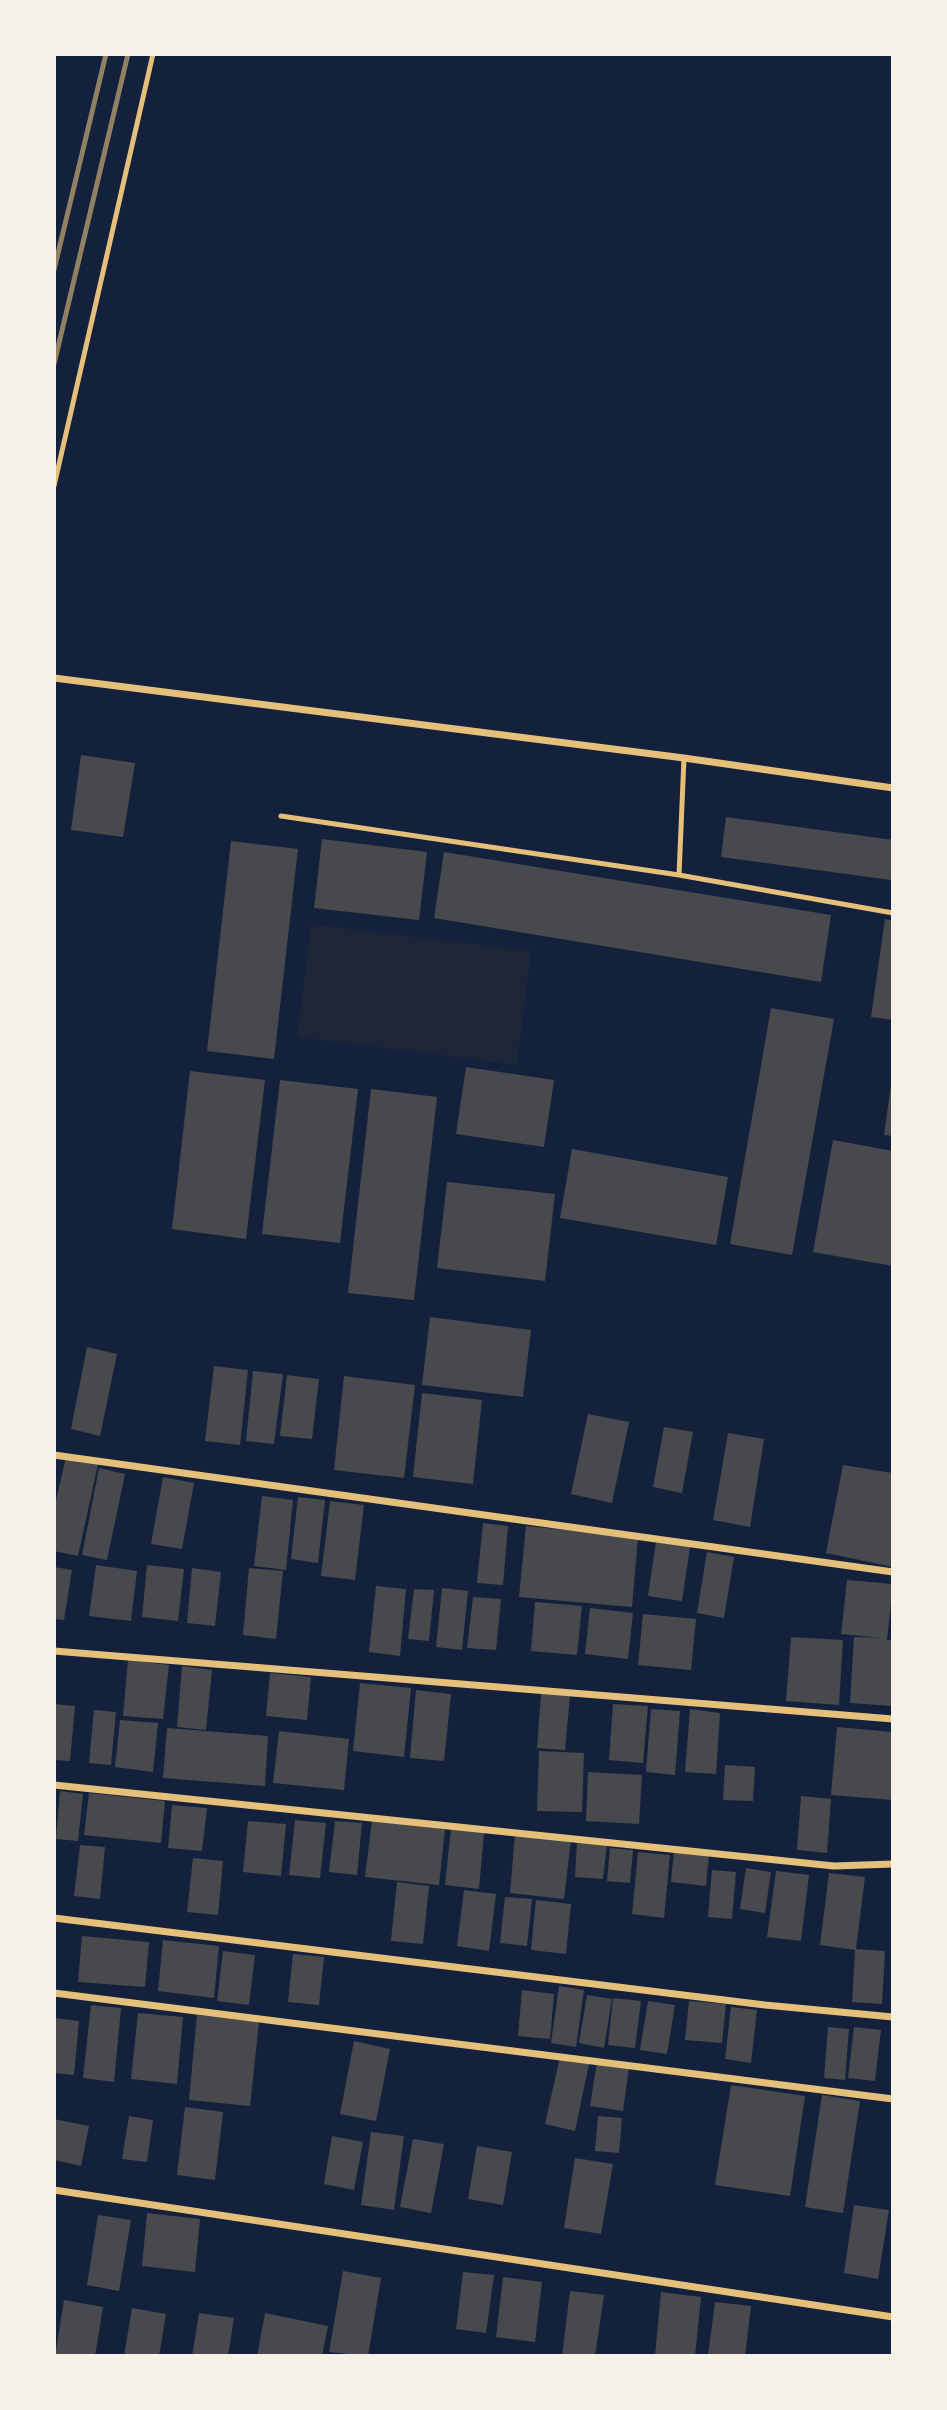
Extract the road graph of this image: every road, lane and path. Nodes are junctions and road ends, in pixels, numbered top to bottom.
1 (153, 54) edge
2 (54, 486) edge
3 (54, 678) edge
4 (684, 758) junction
5 (893, 788) edge
6 (281, 817) dead end
7 (679, 875) junction
8 (893, 913) edge
9 (54, 1455) edge
10 (893, 1572) edge
11 (54, 1651) edge
12 (893, 1719) edge
13 (54, 1785) edge
14 (893, 1864) edge
15 (54, 1918) edge
16 (54, 1993) edge
17 (893, 2017) edge
18 (893, 2099) edge
19 (54, 2190) edge
20 (893, 2317) edge

1 - 2 lane
3 - 4 street
4 - 5 street
4 - 7 lane
6 - 7 lane
7 - 8 lane
9 - 10 street
11 - 12 street
13 - 14 street
15 - 17 street
16 - 18 street
19 - 20 street

